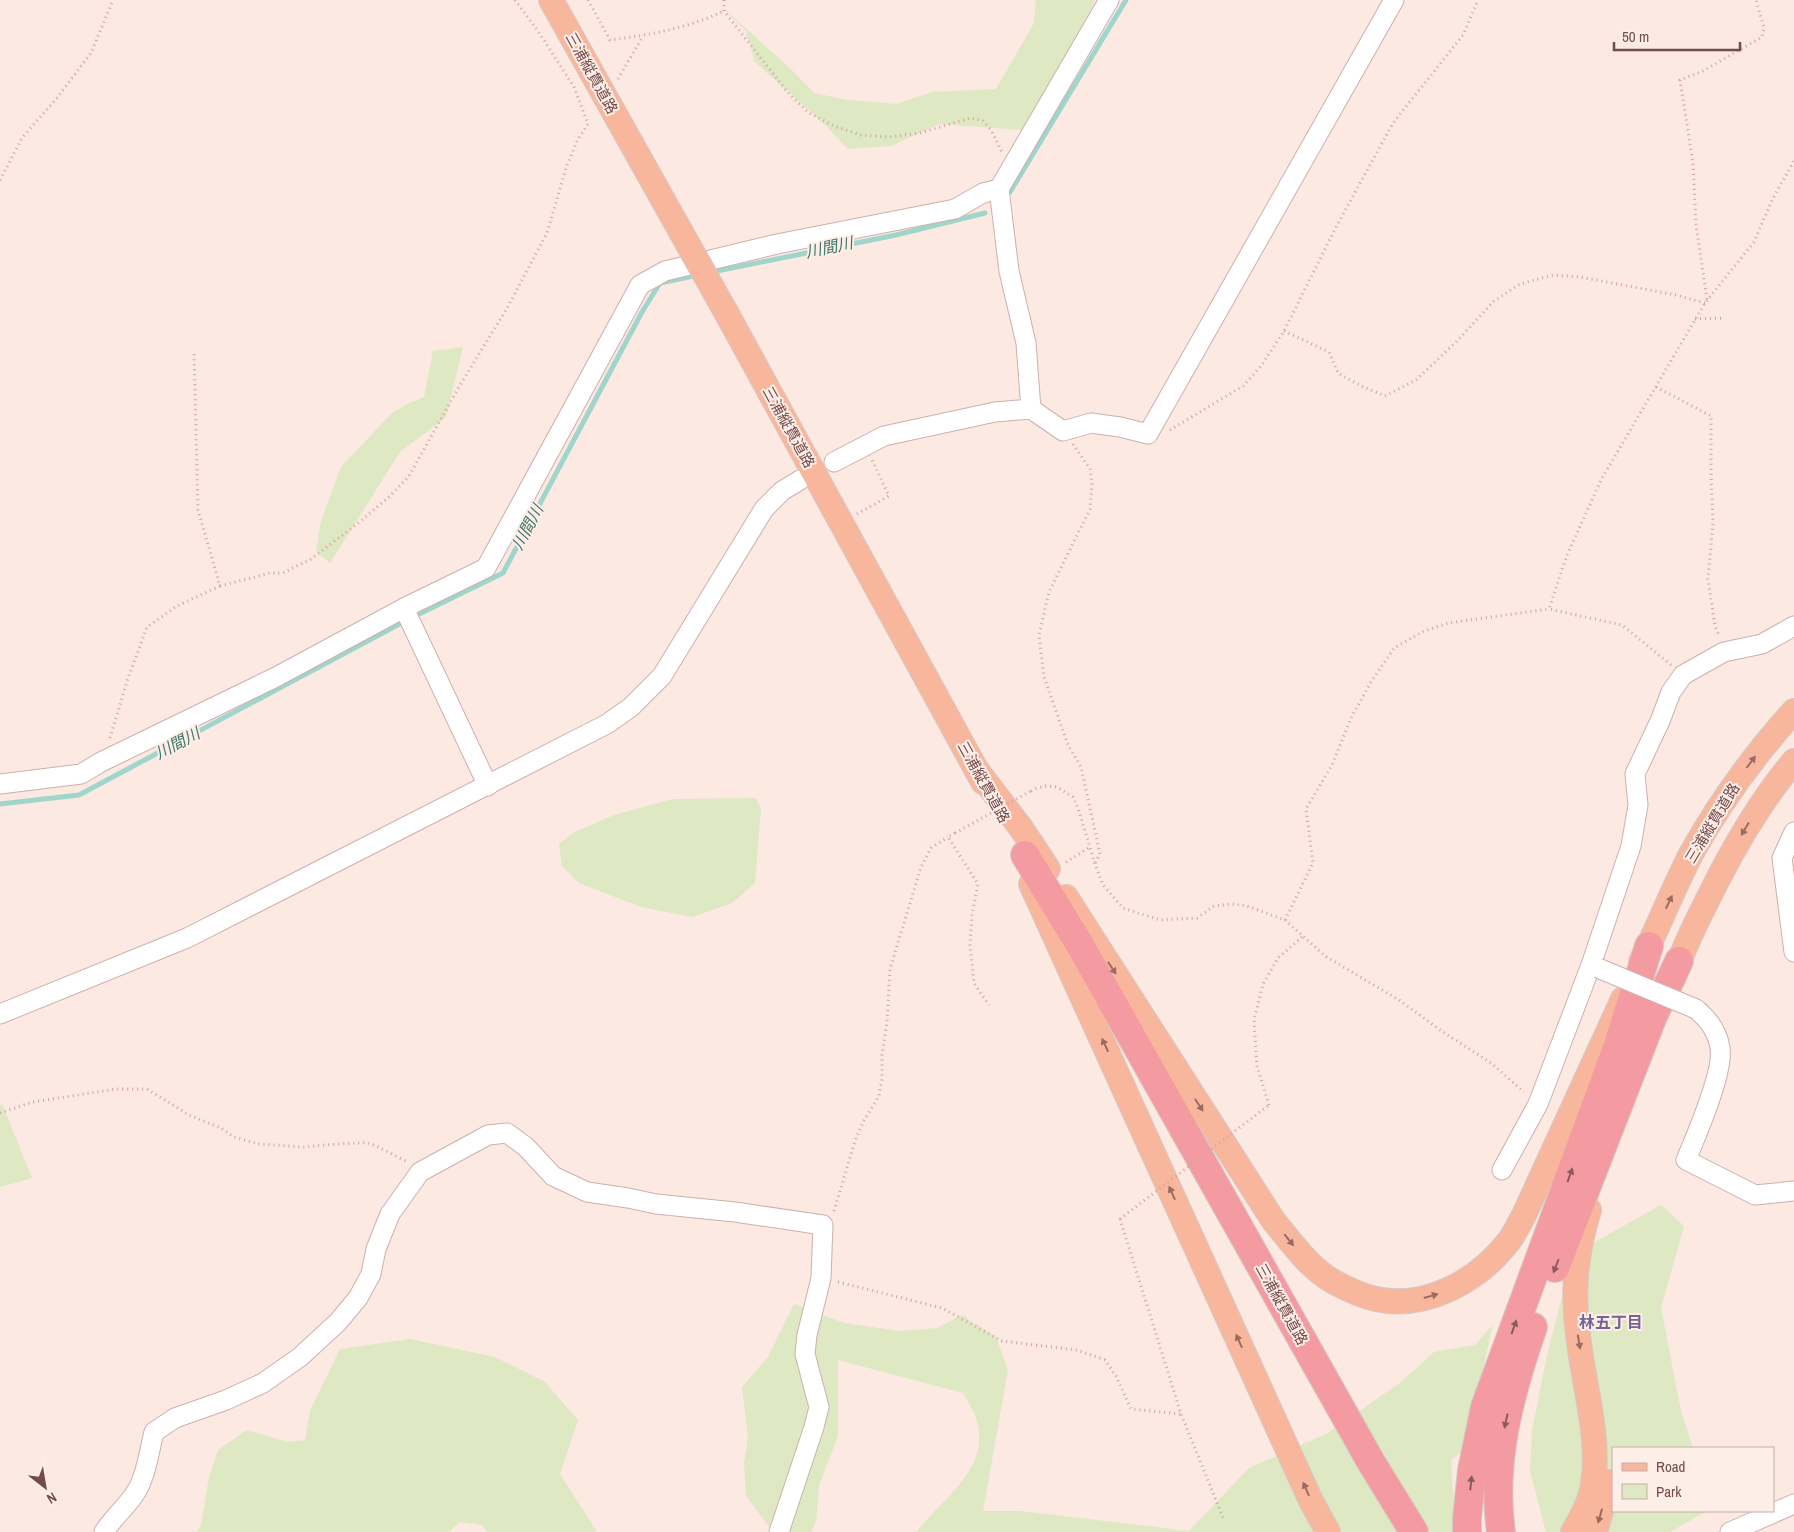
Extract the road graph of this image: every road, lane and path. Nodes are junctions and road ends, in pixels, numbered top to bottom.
1 (113, 0) edge
2 (515, 0) edge
3 (551, 0) edge
4 (588, 0) edge
5 (724, 0) edge
6 (1109, 0) edge
7 (1394, 0) edge
8 (1478, 0) edge
9 (1756, 0) edge
10 (724, 11) junction
11 (643, 36) junction
12 (616, 82) dead end
13 (1794, 161) edge
14 (1010, 168) junction
15 (0, 180) edge
16 (999, 189) junction
17 (1706, 301) junction
18 (1725, 318) dead end
19 (1695, 319) junction
20 (1284, 331) junction
21 (194, 352) dead end
22 (1656, 387) junction
23 (1030, 409) junction
24 (1063, 430) junction
25 (1148, 434) junction
26 (866, 446) junction
27 (834, 462) dead end
28 (800, 480) dead end
29 (856, 515) dead end
30 (220, 586) junction
31 (1549, 608) junction
32 (408, 617) junction
33 (1794, 626) edge
34 (1724, 652) junction
35 (1684, 675) junction
36 (1794, 711) edge
37 (1794, 761) edge
38 (100, 762) junction
39 (976, 769) junction
40 (0, 784) edge
41 (488, 786) junction
42 (991, 796) junction
43 (1794, 832) edge
44 (948, 837) junction
45 (1090, 847) junction
46 (1025, 855) joint
47 (1094, 864) junction
48 (1060, 866) dead end
49 (1284, 920) junction
50 (1302, 937) junction
51 (1648, 946) junction
52 (1794, 952) edge
53 (1679, 961) junction
54 (1595, 967) junction
55 (989, 1005) dead end
56 (0, 1014) edge
57 (1148, 1077) junction
58 (1538, 1104) junction
59 (0, 1113) edge
60 (1502, 1170) dead end
61 (420, 1172) junction
62 (1794, 1192) edge
63 (823, 1225) junction
64 (821, 1278) junction
65 (1589, 1401) junction
66 (1181, 1414) junction
67 (1792, 1510) edge
68 (1224, 1520) dead end
69 (104, 1532) edge
70 (779, 1532) edge
71 (1328, 1532) edge
72 (1400, 1532) edge
73 (1414, 1532) edge
74 (1467, 1532) edge
75 (1501, 1532) edge
76 (1573, 1532) edge
77 (1596, 1532) edge
78 (1730, 1532) edge

1 - 15 path
2 - 30 path
3 - 39 main road, 三浦縦貫道路, bridge
4 - 11 path
5 - 10 path
6 - 14 street
7 - 25 street
8 - 20 path
9 - 17 path
10 - 11 path
10 - 14 path
11 - 12 path
13 - 17 path
14 - 16 street
16 - 23 street
16 - 32 street
17 - 19 path
17 - 20 path
18 - 19 path
19 - 22 path
20 - 25 path
21 - 30 path
22 - 31 path
22 - 34 path
23 - 24 street
23 - 26 street
24 - 25 street
24 - 47 path
26 - 27 street
26 - 29 path
28 - 41 street
30 - 38 path
31 - 35 path
31 - 49 path
32 - 38 street
32 - 41 street
33 - 34 street
34 - 35 street
35 - 54 street
51 -> 36 main road, 三浦縦貫道路
37 -> 53 main road
38 - 40 street
39 - 42 main road, 三浦縦貫道路
39 -> 51 main road, 三浦縦貫道路
41 - 56 street
42 - 46 main road, 三浦縦貫道路
71 -> 42 main road
43 - 52 street
44 - 45 path, bridge
44 - 55 path
44 - 63 path
45 - 47 path
45 - 48 path
46 - 57 highway
47 - 49 path
49 - 50 path
50 - 58 path
50 - 66 path, bridge
74 -> 51 highway
53 -> 65 main road
53 -> 75 highway
54 - 58 street
54 - 62 street, bridge
57 - 72 highway, 三浦縦貫道路
57 - 73 highway, 三浦縦貫道路
58 - 60 street
59 - 61 path
61 - 63 street
61 - 69 street
63 - 64 street
64 - 66 path
64 - 70 street
65 - 76 main road
65 -> 77 main road
66 - 68 path
67 - 78 street

